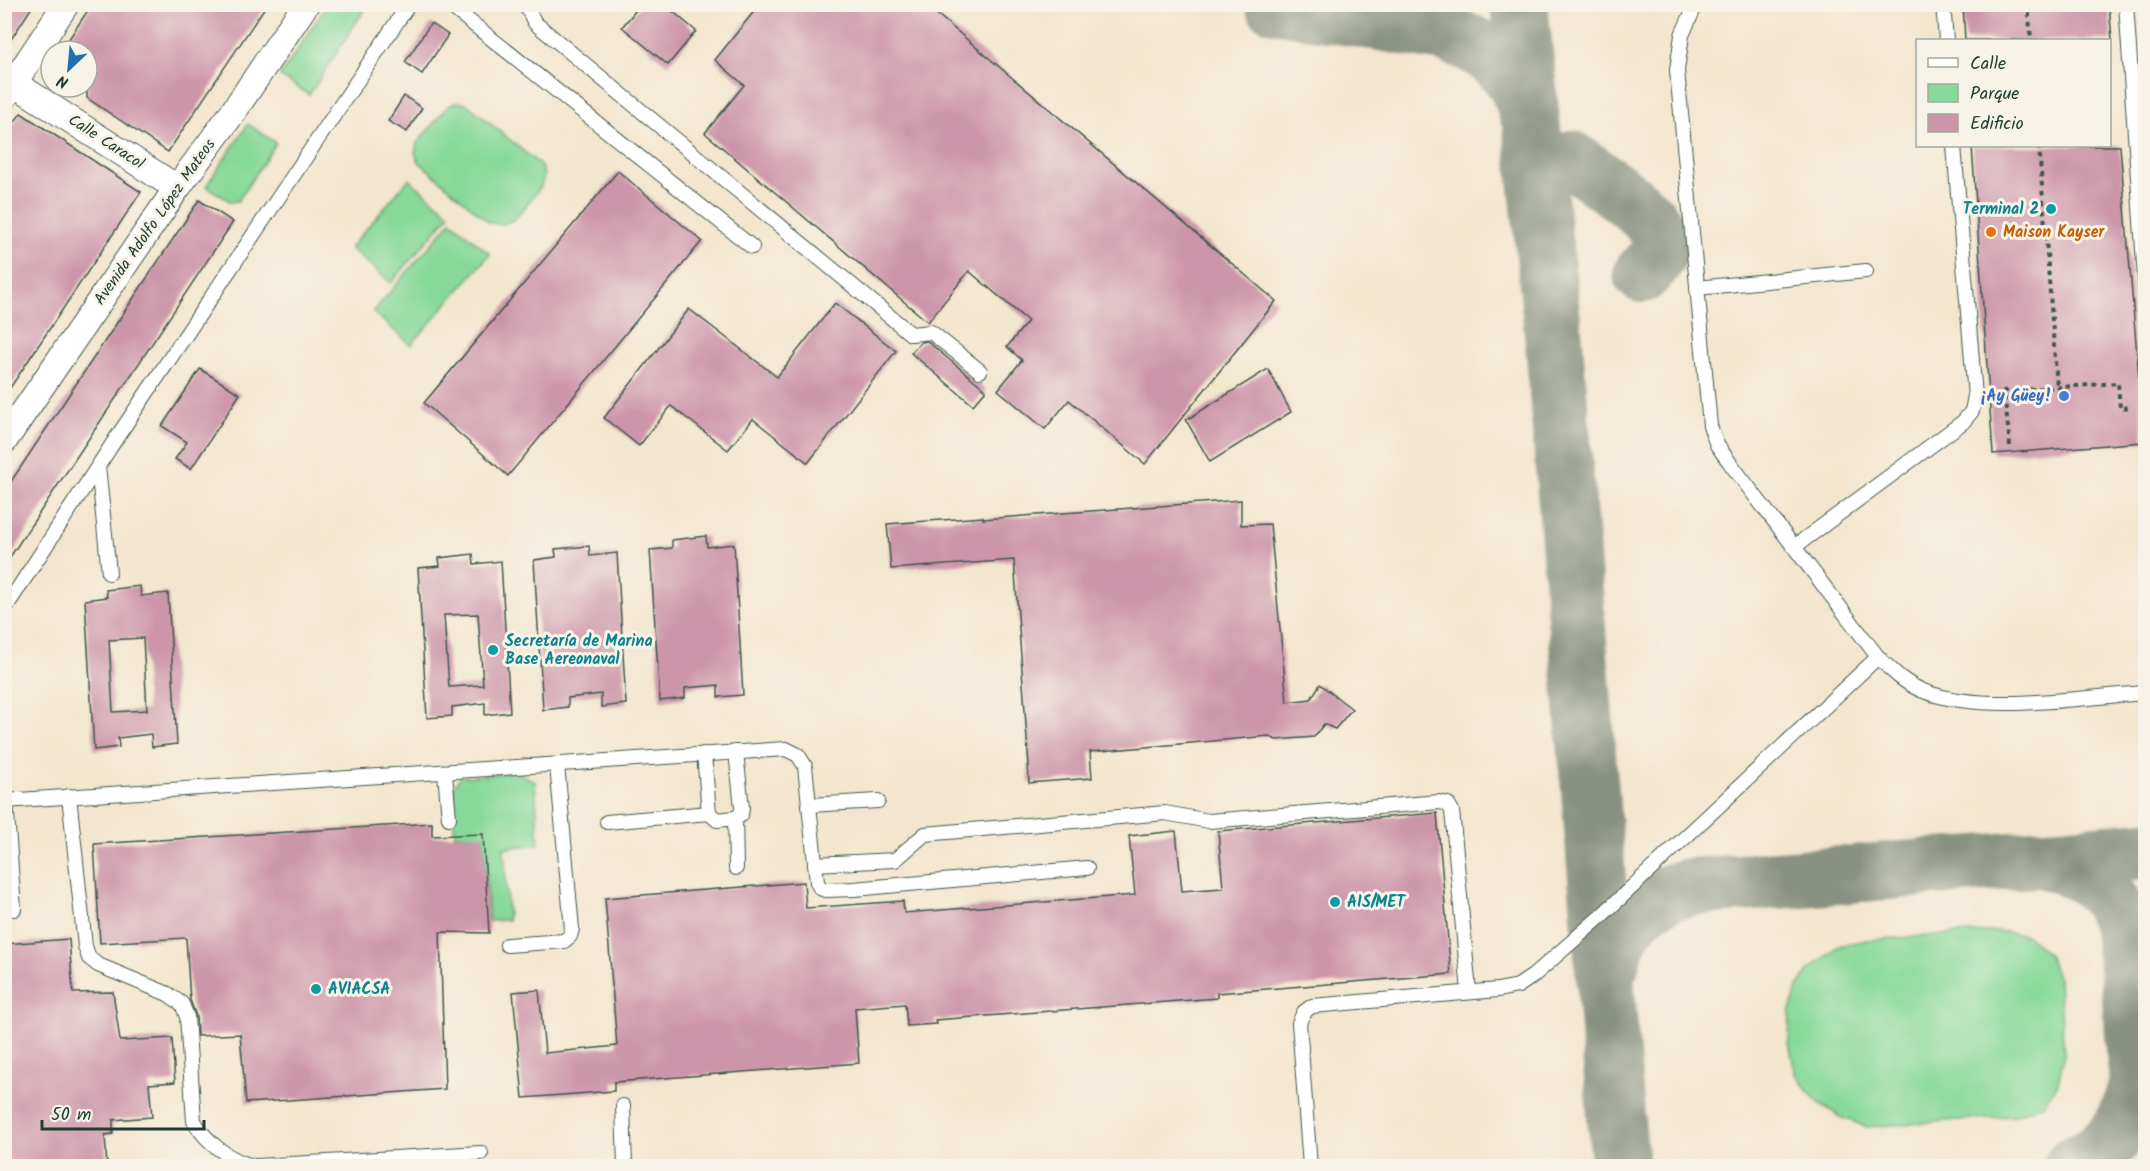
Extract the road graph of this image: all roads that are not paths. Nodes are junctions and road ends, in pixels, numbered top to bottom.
1 (66, 4) edge
2 (306, 4) edge
3 (409, 4) edge
4 (448, 4) edge
5 (525, 4) edge
6 (1695, 4) edge
7 (1943, 4) edge
8 (2126, 4) edge
9 (1946, 39) edge
10 (8, 85) edge
11 (2139, 131) edge
12 (1954, 147) edge
13 (177, 189) junction
14 (752, 247) dead end
15 (1866, 271) dead end
16 (1697, 288) junction
17 (2145, 293) edge
18 (980, 371) dead end
19 (4, 441) edge
20 (98, 466) junction
21 (1794, 547) junction
22 (109, 573) dead end
23 (4, 610) edge
24 (1878, 657) junction
25 (2145, 693) edge
26 (736, 752) junction
27 (704, 754) junction
28 (557, 765) junction
29 (445, 773) junction
30 (69, 796) junction
31 (5, 801) edge
32 (878, 801) dead end
33 (809, 805) junction
34 (709, 813) junction
35 (449, 818) dead end
36 (735, 818) junction
37 (607, 822) dead end
38 (815, 864) junction
39 (736, 868) dead end
40 (1087, 868) dead end
41 (14, 909) dead end
42 (507, 945) dead end
43 (1469, 992) junction
44 (623, 1106) dead end
45 (481, 1154) dead end
46 (256, 1167) edge
47 (625, 1167) edge
48 (1310, 1167) edge

1 - 10 street
2 - 13 street, Avenida Adolfo López Mateos
3 - 20 lane
4 - 14 lane
5 - 18 lane
6 - 16 lane
7 - 9 lane
8 - 11 lane
10 - 13 street, Calle Caracol
11 - 17 lane
12 - 21 lane
13 - 19 street, Avenida Adolfo López Mateos
15 - 16 lane
16 - 21 lane
20 - 22 lane
20 - 23 lane
21 - 24 lane
24 - 25 lane
24 - 43 lane
26 - 27 lane
26 - 33 lane
26 - 36 lane
27 - 28 lane
27 - 34 lane
28 - 29 lane
28 - 42 lane
29 - 30 lane
29 - 35 lane
30 - 31 lane
30 - 46 lane
31 - 41 lane
32 - 33 lane
33 - 38 lane
34 - 36 lane
34 - 37 lane
36 - 39 lane
38 - 40 lane
38 - 43 lane
43 - 48 lane
44 - 47 lane
45 - 46 lane

